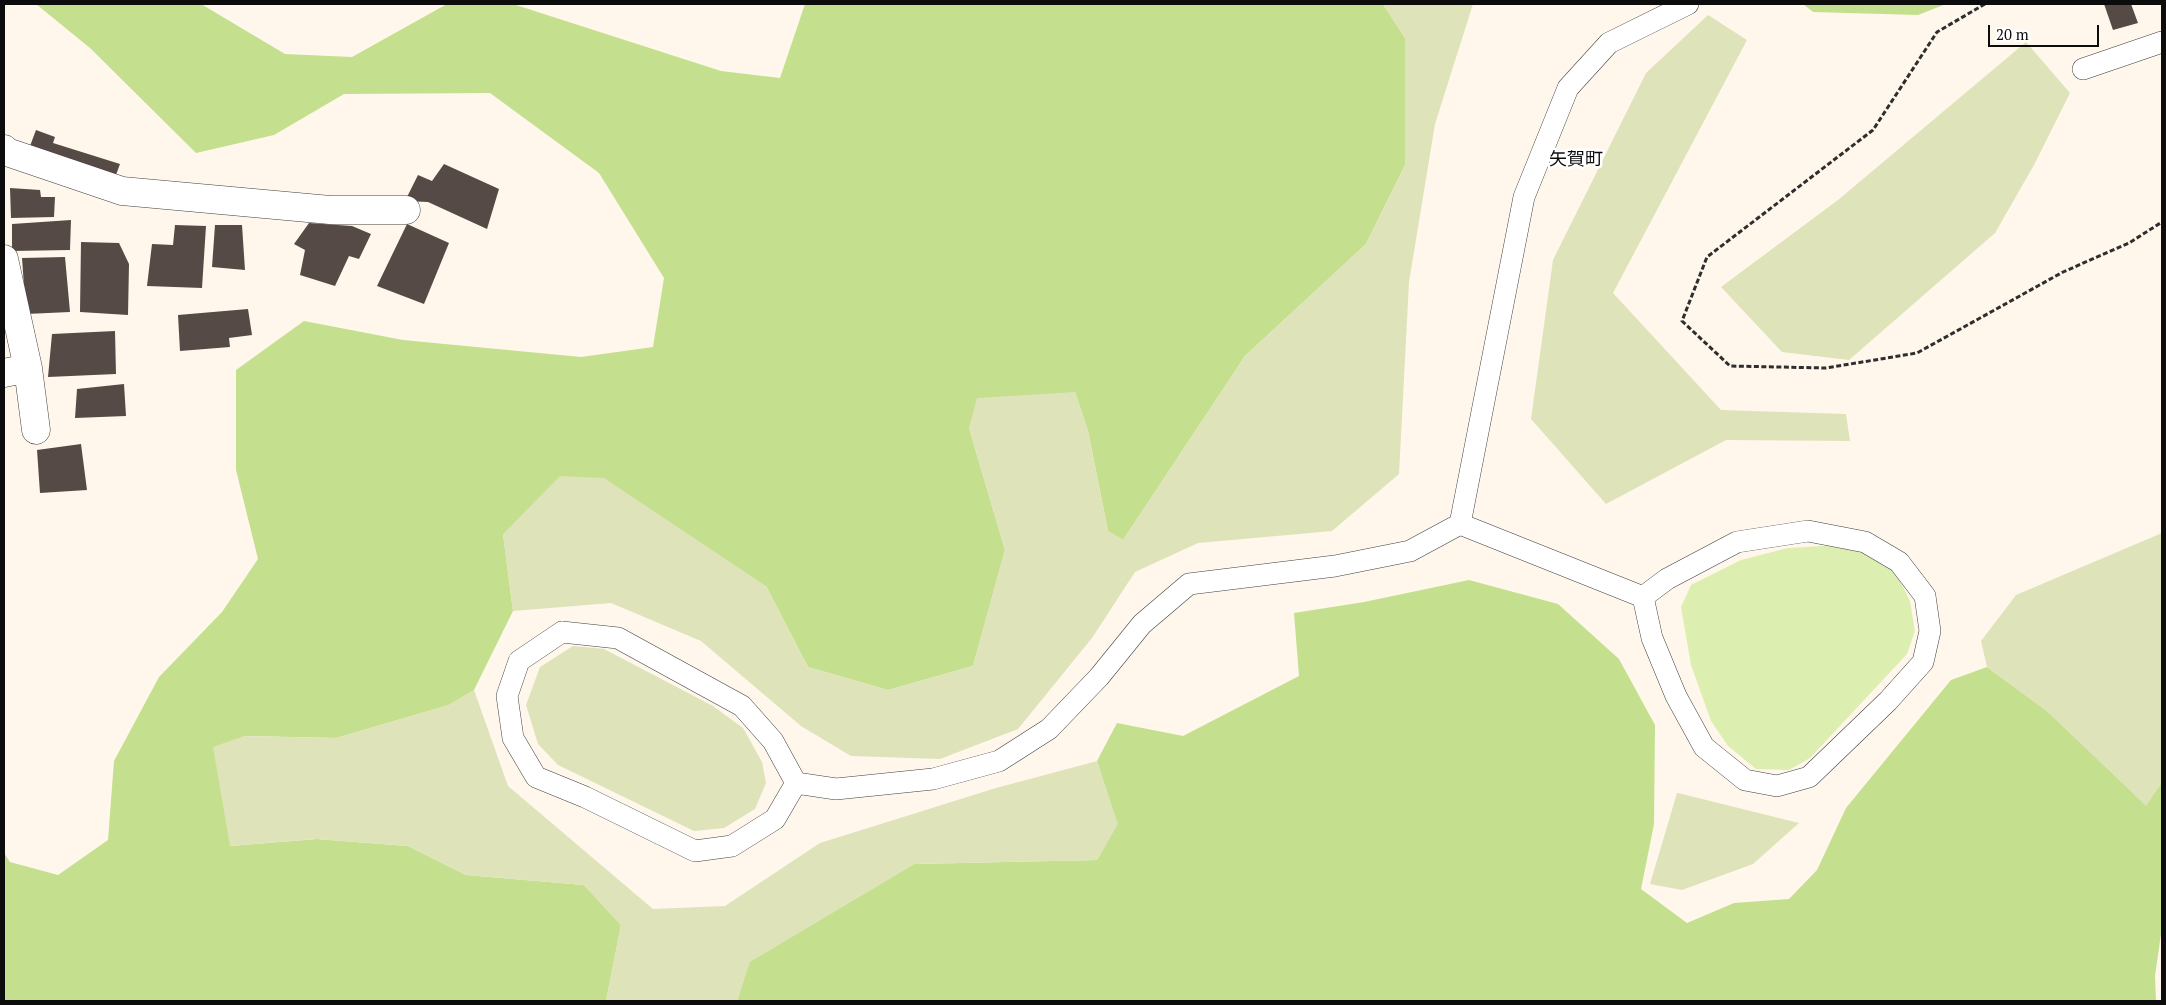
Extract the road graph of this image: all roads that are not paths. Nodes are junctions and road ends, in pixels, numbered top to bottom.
1 (1688, 4) edge
2 (2162, 42) edge
3 (2083, 69) dead end
4 (5, 158) edge
5 (406, 210) dead end
6 (4, 260) edge
7 (16, 370) edge
8 (36, 430) dead end
9 (1460, 524) junction
10 (1643, 597) junction
11 (796, 784) junction

1 - 9 lane
2 - 3 lane
4 - 5 street
6 - 7 street
7 - 8 street
9 - 10 lane
9 - 11 lane
10 - 10 lane
11 - 11 lane

